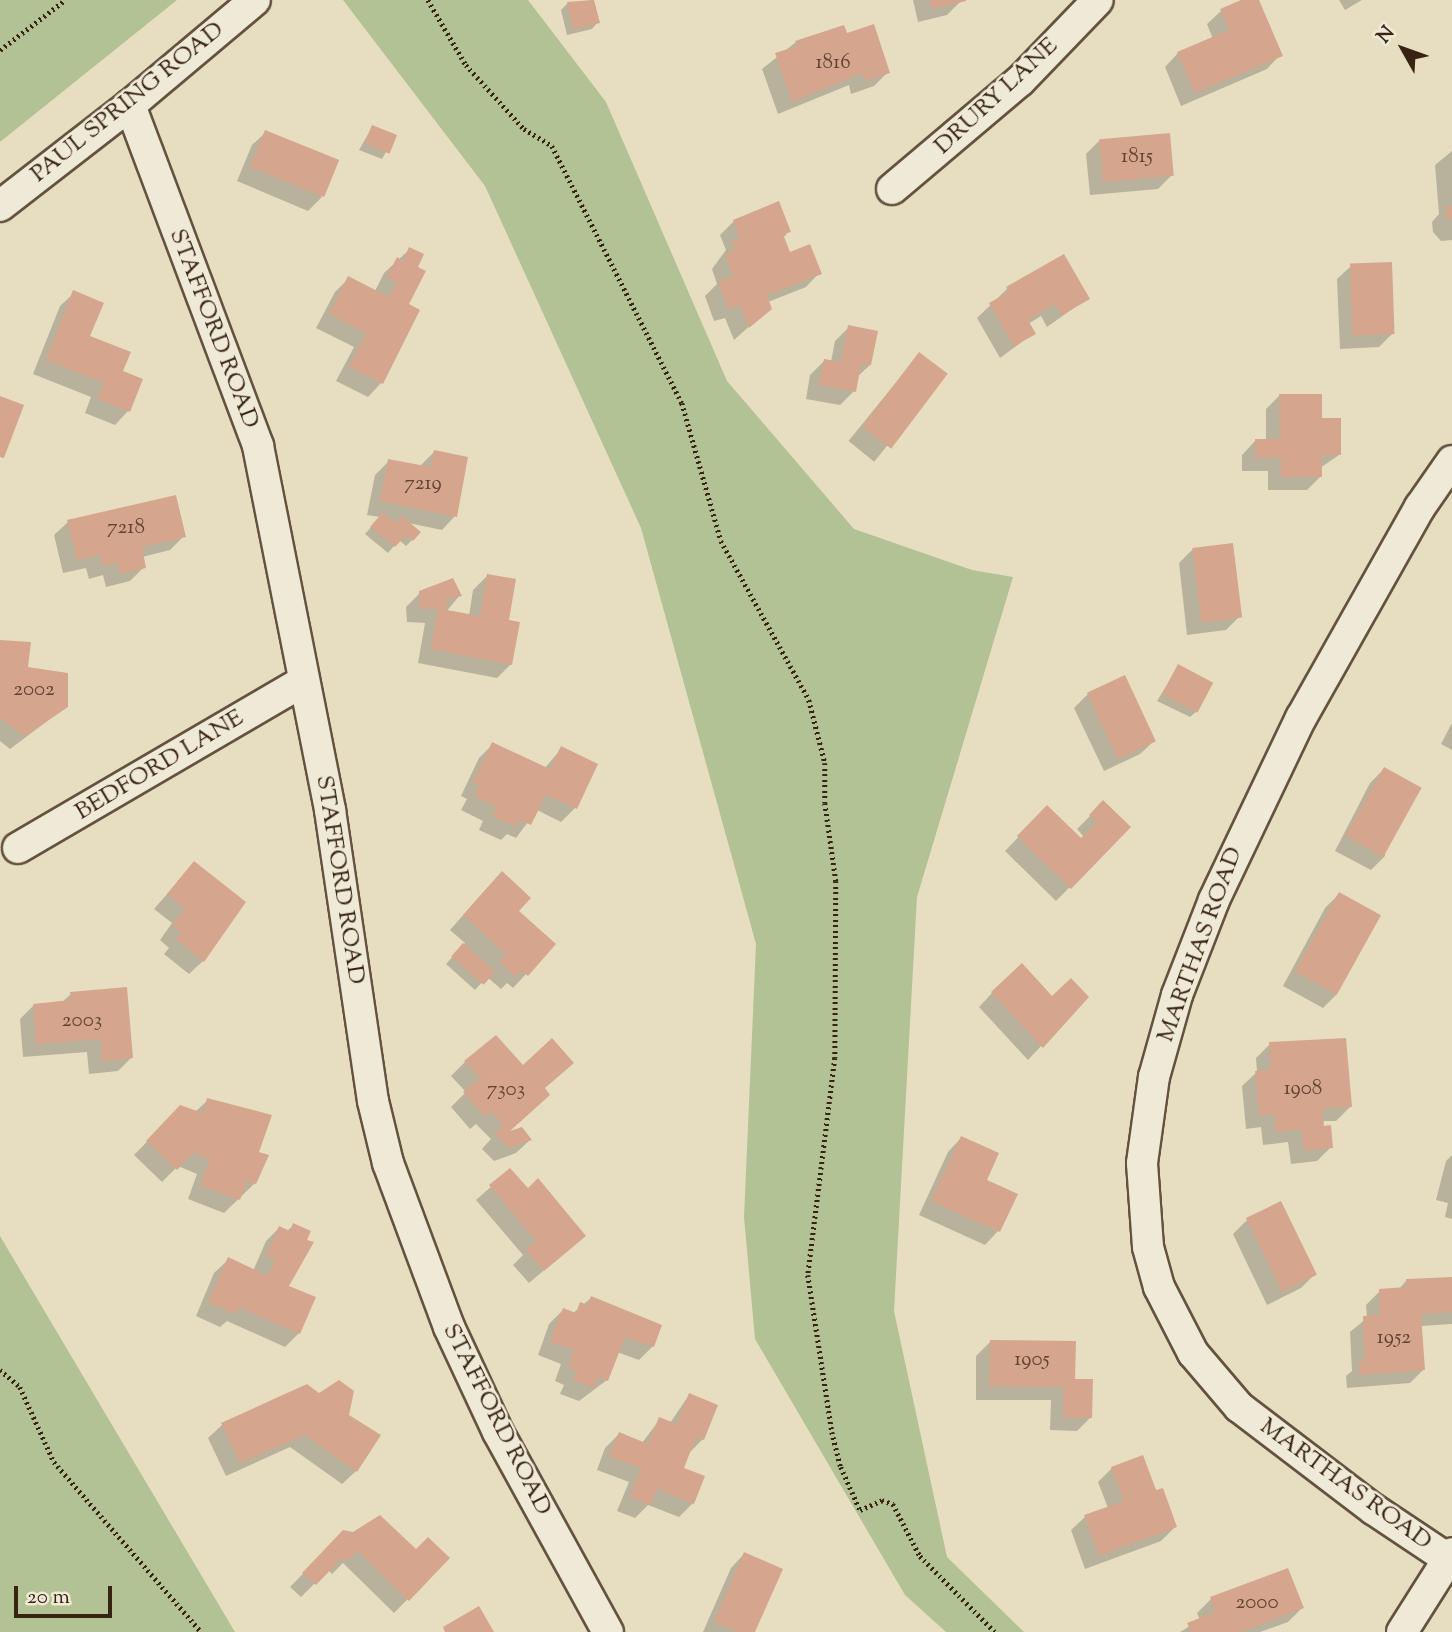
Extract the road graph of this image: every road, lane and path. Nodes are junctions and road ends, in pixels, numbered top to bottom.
1 (65, 0) edge
2 (254, 0) edge
3 (428, 0) edge
4 (1098, 0) edge
5 (0, 50) edge
6 (130, 105) junction
7 (892, 189) dead end
8 (0, 206) edge
9 (1452, 461) edge
10 (302, 682) junction
11 (18, 848) dead end
12 (0, 1370) edge
13 (1450, 1556) edge
14 (201, 1632) edge
15 (608, 1632) edge
16 (995, 1632) edge
17 (1402, 1632) edge

1 - 5 path
2 - 6 street, PAUL SPRING ROAD
3 - 16 path
4 - 7 street, DRURY LANE
6 - 8 street, PAUL SPRING ROAD
6 - 10 street, STAFFORD ROAD
9 - 13 street, MARTHAS ROAD
10 - 11 street, BEDFORD LANE
10 - 15 street, STAFFORD ROAD
12 - 14 path
13 - 17 street, MARTHAS ROAD

